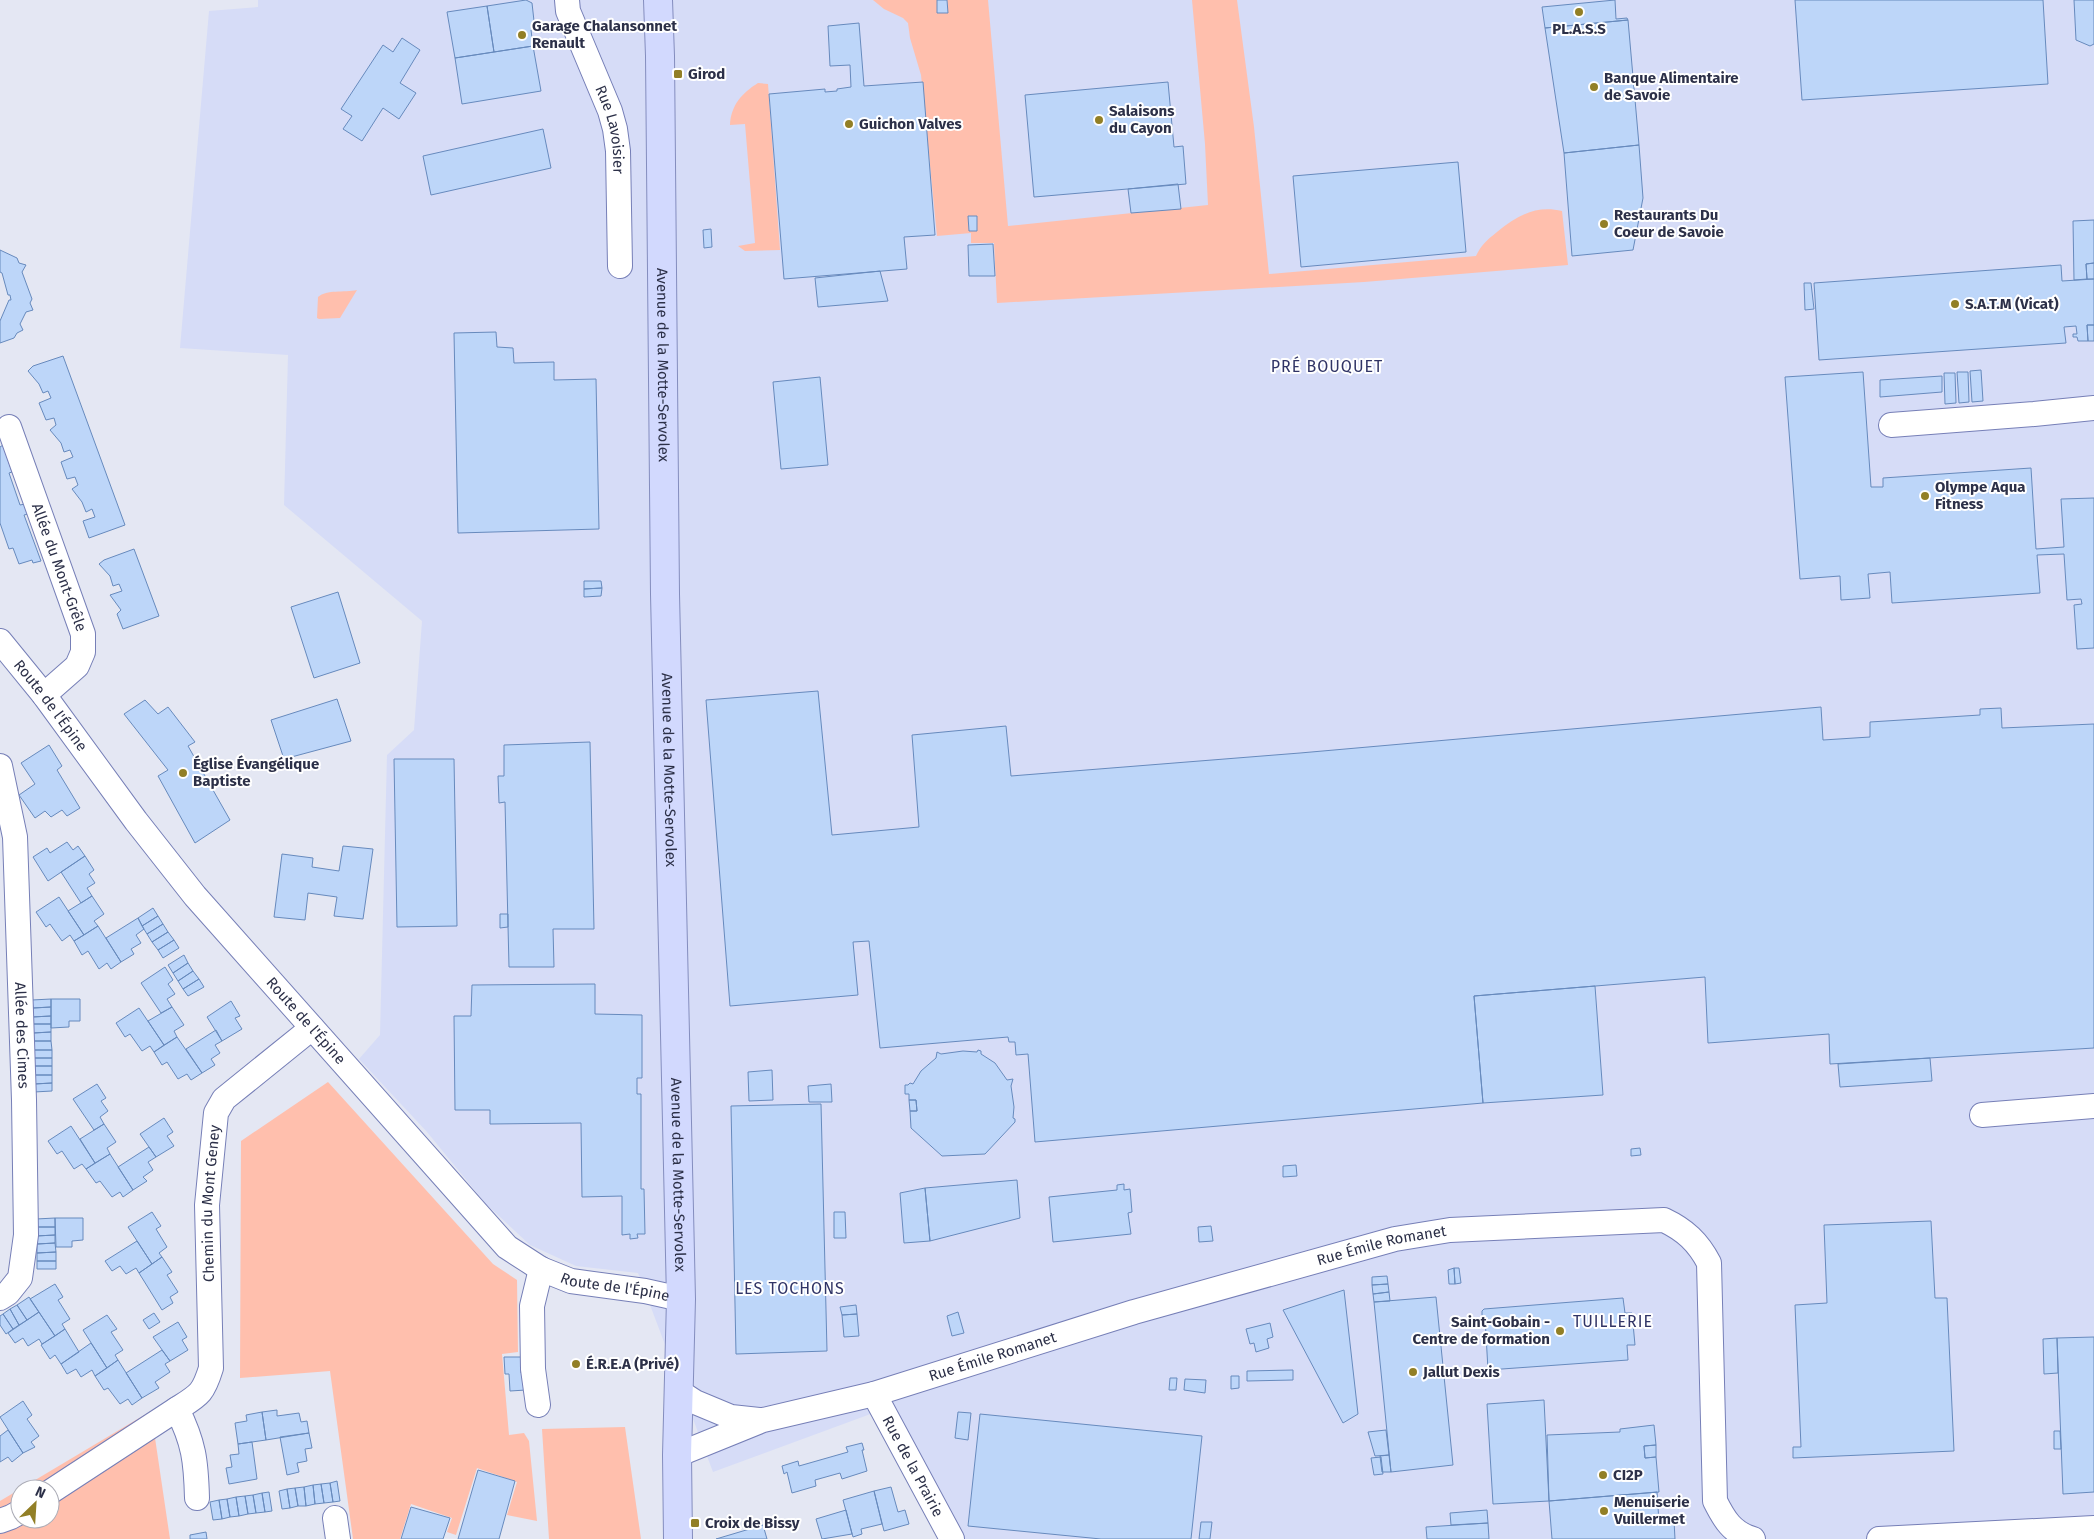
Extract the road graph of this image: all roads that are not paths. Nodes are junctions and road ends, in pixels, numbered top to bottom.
1 (567, 0) edge
2 (658, 0) edge
3 (620, 266) dead end
4 (2094, 408) edge
5 (1891, 425) dead end
6 (9, 427) dead end
7 (0, 641) edge
8 (44, 695) junction
9 (0, 766) edge
10 (312, 1028) junction
11 (2094, 1102) edge
12 (2094, 1106) edge
13 (2064, 1109) junction
14 (1982, 1114) dead end
15 (541, 1269) junction
16 (0, 1298) edge
17 (681, 1298) junction
18 (678, 1391) junction
19 (874, 1394) junction
20 (538, 1405) dead end
21 (177, 1409) junction
22 (763, 1420) junction
23 (677, 1455) junction
24 (60, 1485) edge
25 (197, 1498) dead end
26 (2094, 1528) edge
27 (678, 1539) edge
28 (952, 1539) edge
29 (1753, 1539) edge
30 (1880, 1539) edge

1 - 3 street, Rue Lavoisier
2 - 17 main road, Avenue de la Motte-Servolex
4 - 5 street
6 - 8 street, Allée du Mont-Grêle
7 - 8 street, Route de l'Épine
8 - 10 street, Route de l'Épine
9 - 16 street, Allée des Cimes
10 - 15 street, Route de l'Épine
10 - 21 street, Chemin du Mont Geney
11 - 13 street
12 - 13 street
13 - 14 street
15 - 17 street, Route de l'Épine
15 - 20 street
17 - 18 main road, Avenue de la Motte-Servolex
18 - 22 street, Rue Émile Romanet
18 - 23 main road, Avenue de la Motte-Servolex
19 - 22 street, Rue Émile Romanet
19 - 28 street, Rue de la Prairie
19 - 29 street, Rue Émile Romanet
21 - 24 street, Chemin du Mont Geney
21 - 25 street
22 - 23 street, Rue Émile Romanet
23 - 27 main road, Avenue de la Motte-Servolex
26 - 30 street

